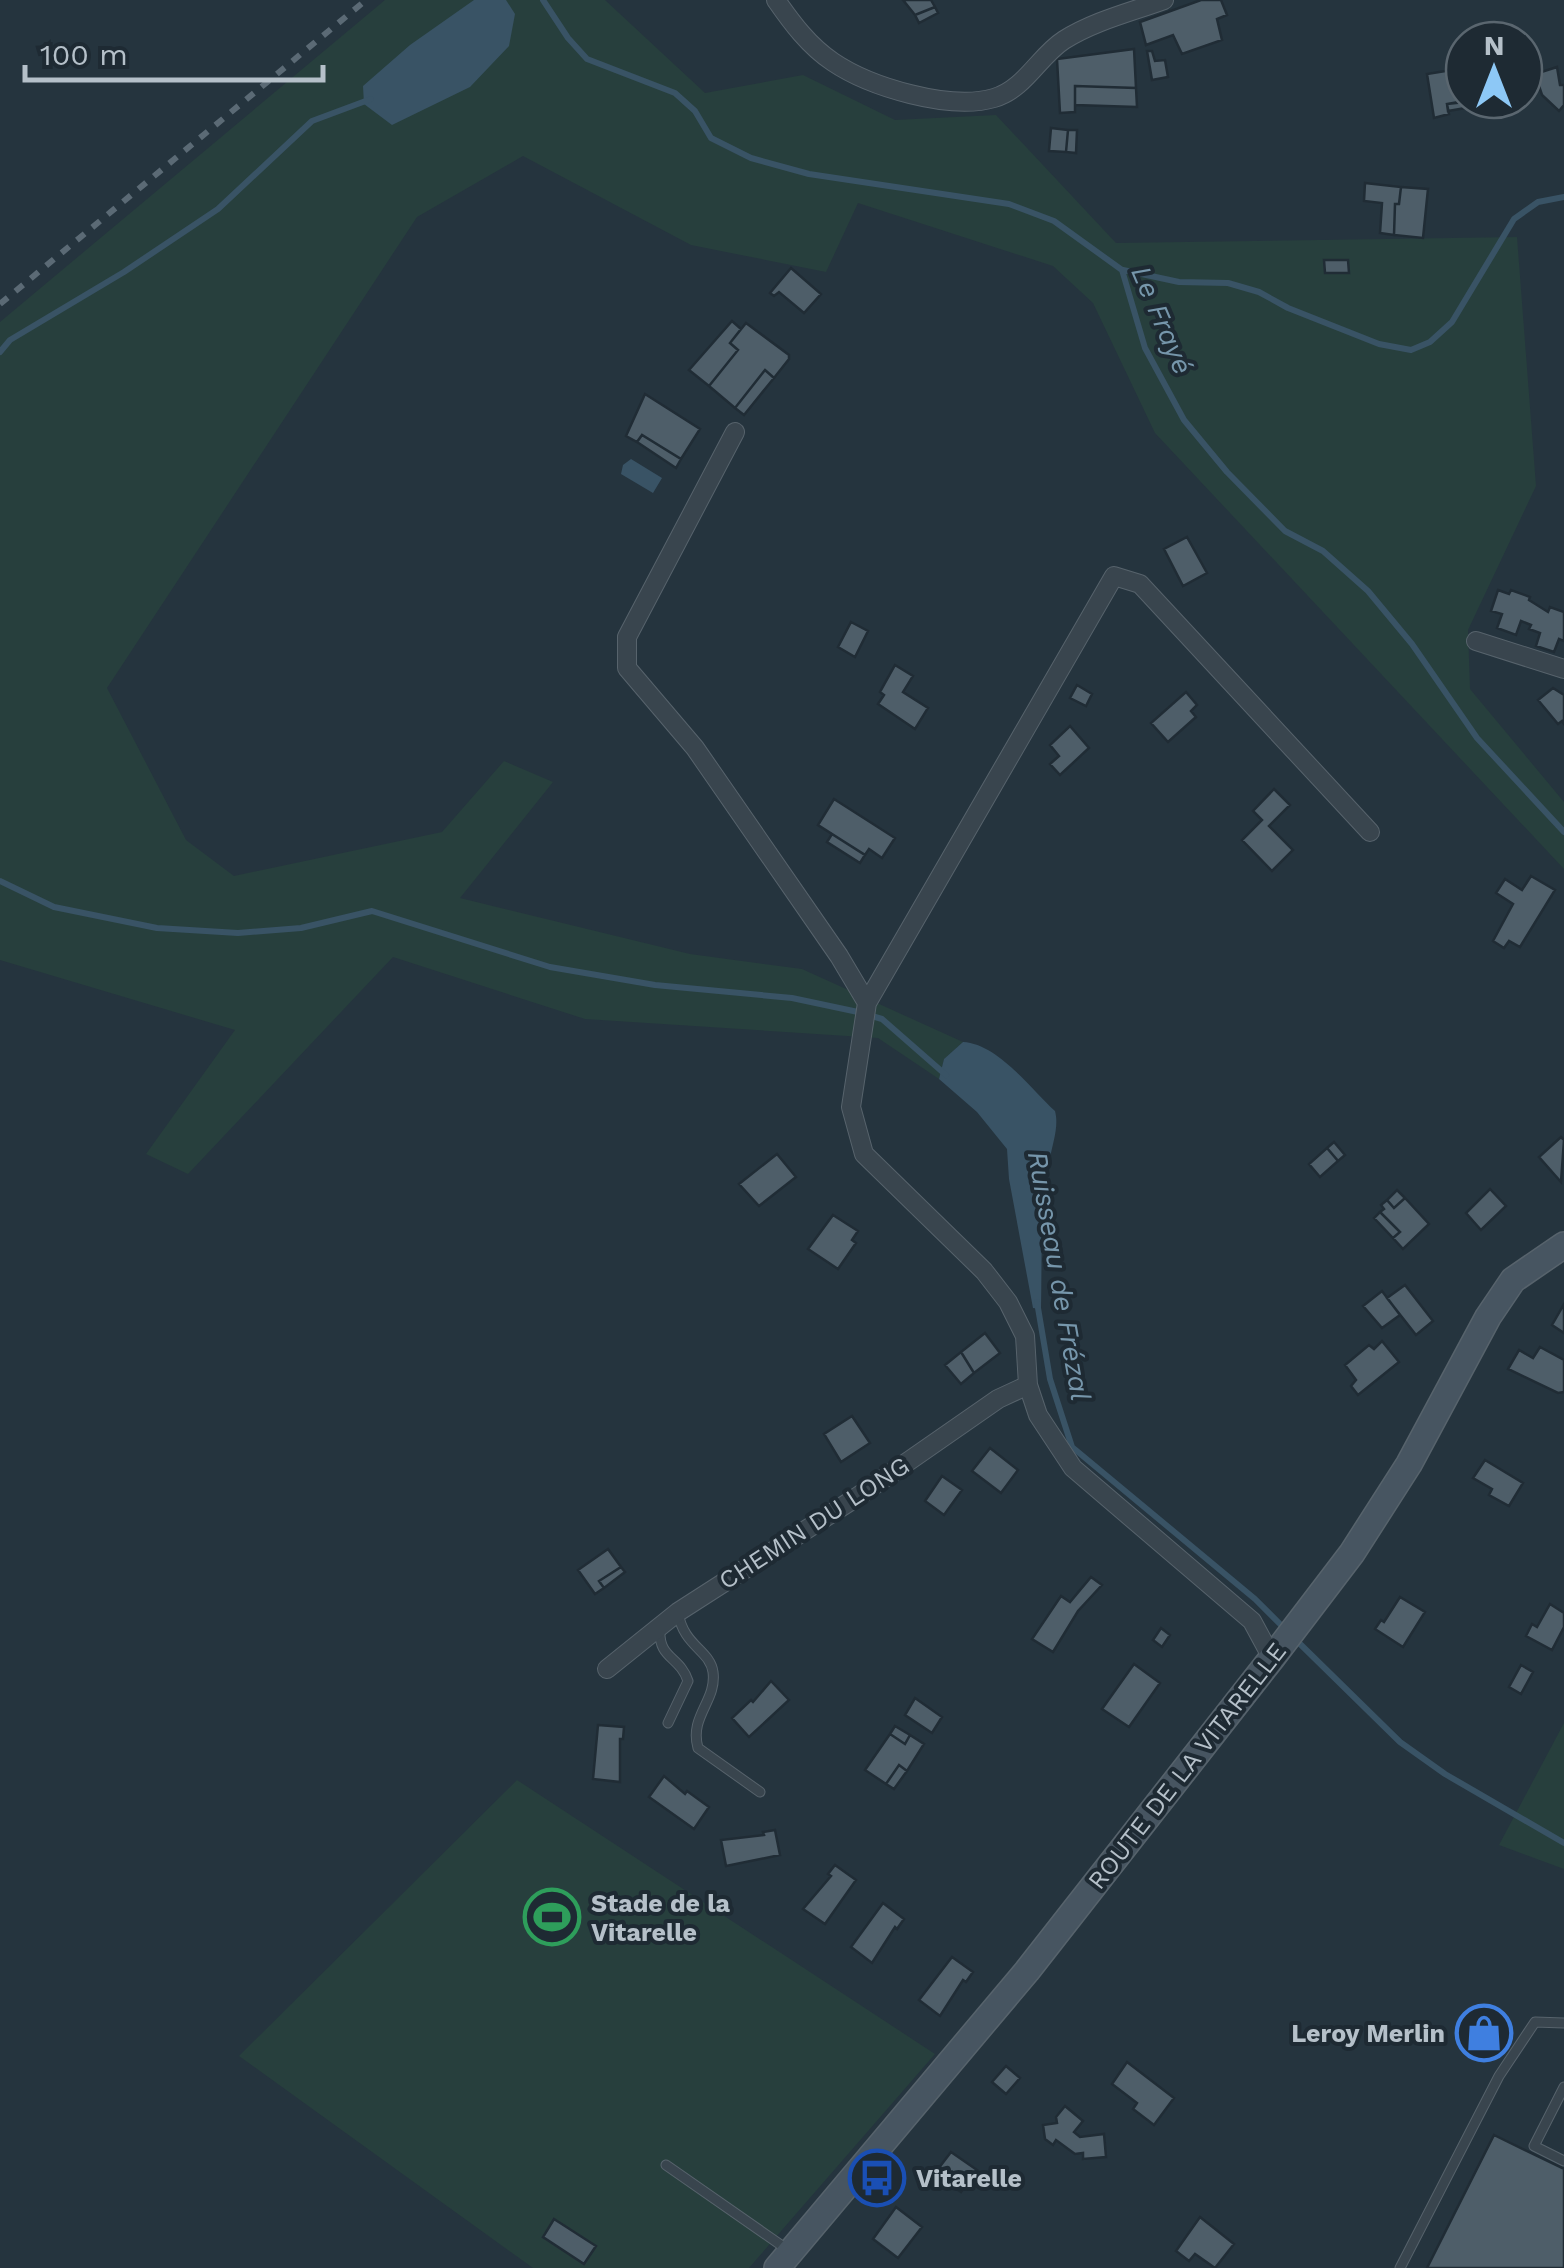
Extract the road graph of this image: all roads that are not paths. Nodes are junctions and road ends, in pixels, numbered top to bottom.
1 (776, 0) edge
2 (1164, 0) edge
3 (735, 432) dead end
4 (1476, 641) dead end
5 (1564, 669) edge
6 (1370, 832) dead end
7 (867, 1003) junction
8 (1564, 1245) edge
9 (1028, 1386) junction
10 (678, 1612) junction
11 (660, 1626) junction
12 (1276, 1652) junction
13 (607, 1670) dead end
14 (668, 1722) dead end
15 (760, 1792) dead end
16 (1564, 2023) edge
17 (1564, 2087) edge
18 (1564, 2162) edge
19 (666, 2165) dead end
20 (784, 2260) edge
21 (1400, 2268) edge

1 - 2 street
3 - 7 street
4 - 5 street
6 - 7 street
7 - 9 street
8 - 12 street, ROUTE DE LA VITARELLE
9 - 10 street, CHEMIN DU LONG
9 - 12 street
10 - 11 street, CHEMIN DU LONG
10 - 15 lane
11 - 13 street, CHEMIN DU LONG
11 - 14 lane
12 - 20 street, ROUTE DE LA VITARELLE
16 - 21 lane
17 - 18 lane
19 - 20 lane

